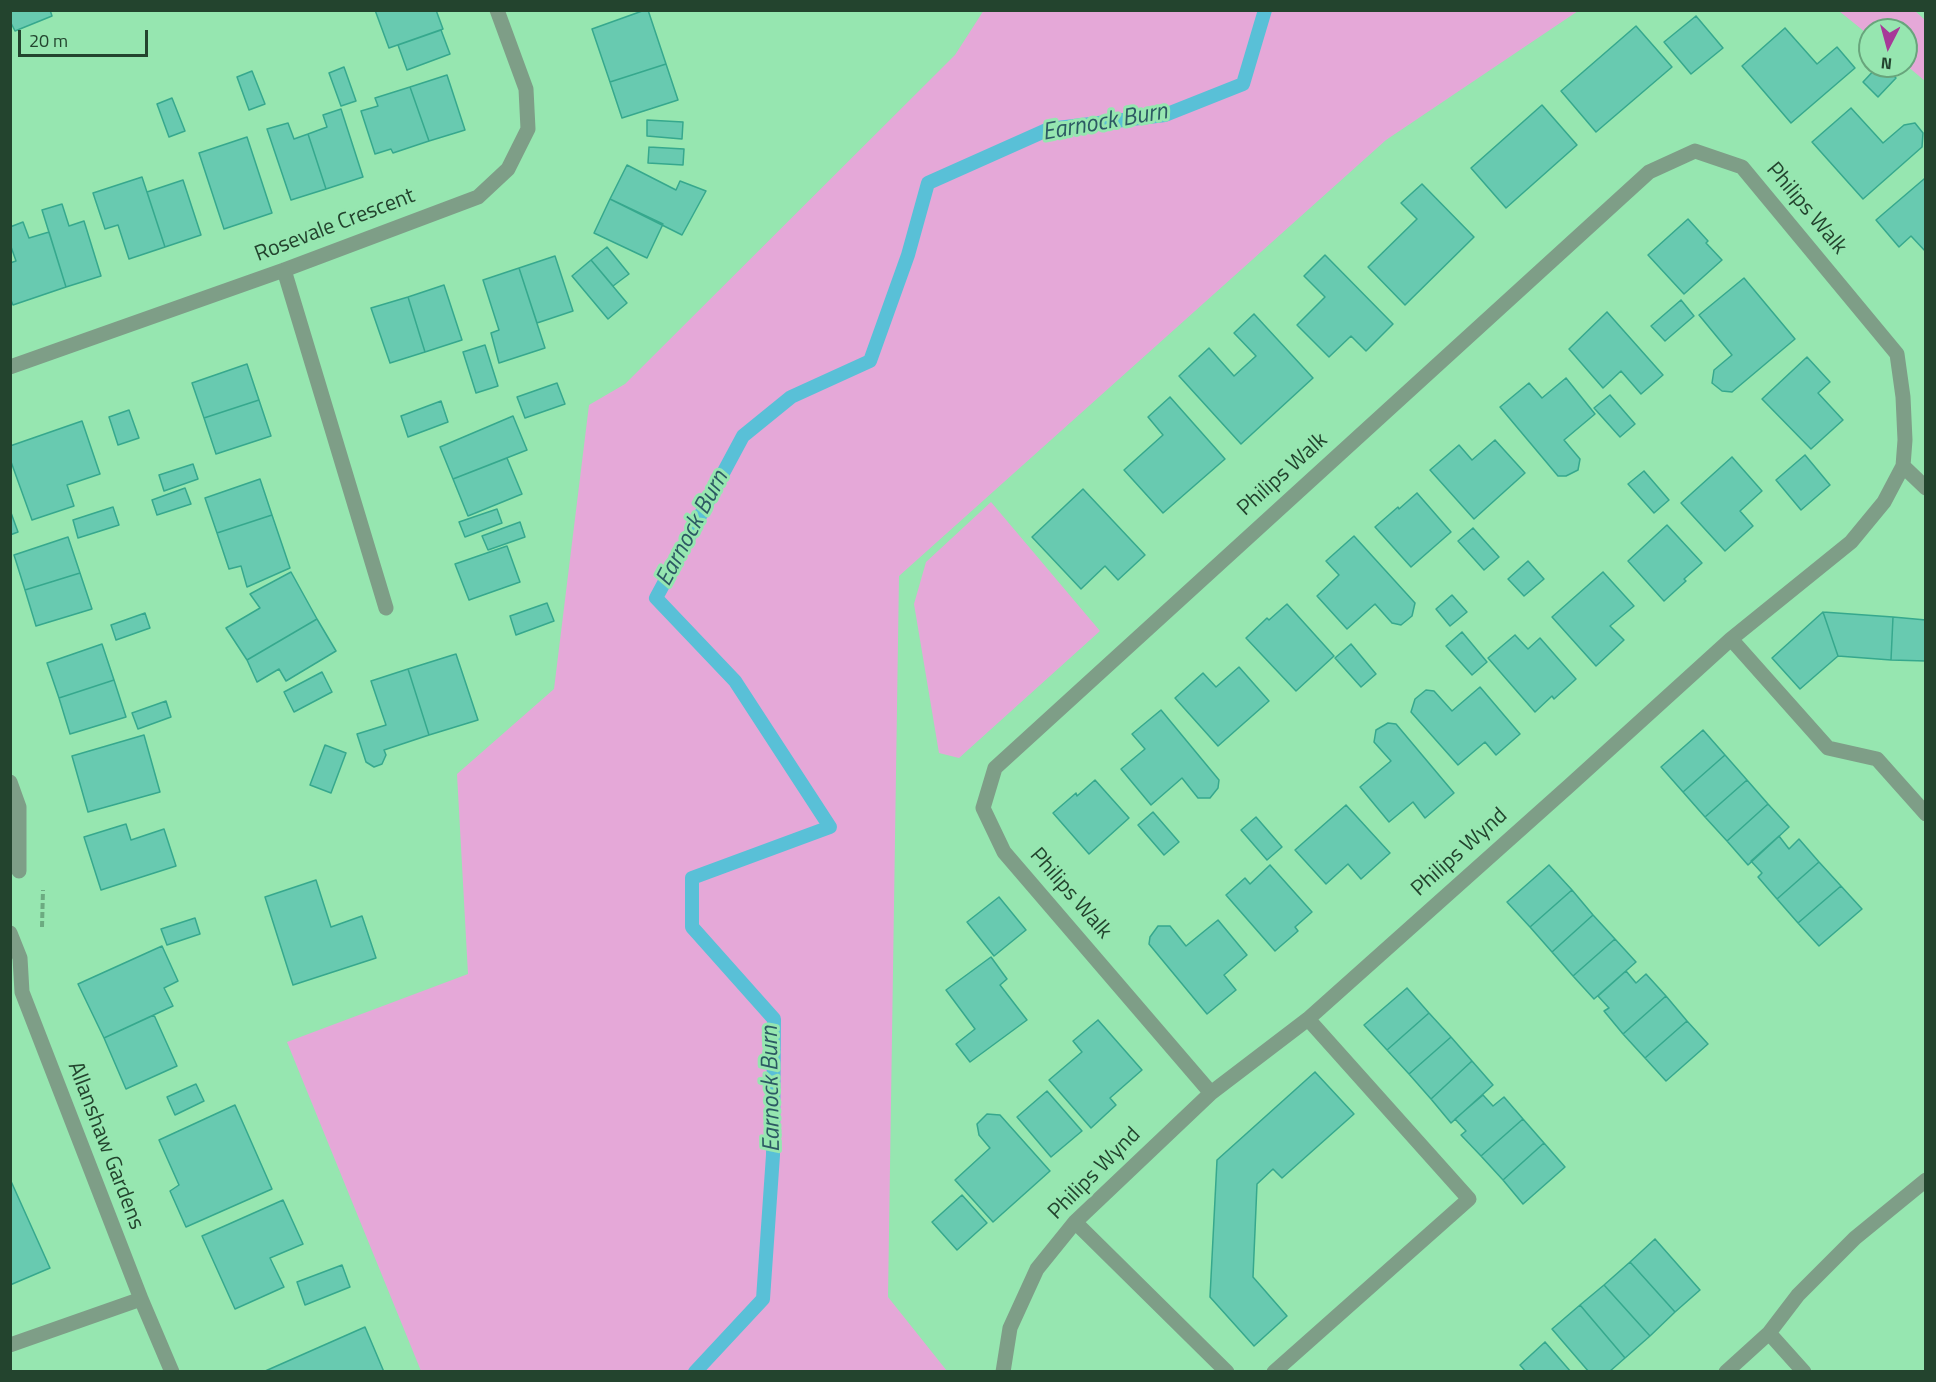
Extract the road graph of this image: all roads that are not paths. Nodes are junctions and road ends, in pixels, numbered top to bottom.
1 (497, 10) edge
2 (284, 270) junction
3 (1897, 354) joint
4 (10, 367) edge
5 (1903, 466) junction
6 (1926, 488) edge
7 (386, 608) dead end
8 (1731, 639) junction
9 (10, 782) edge
10 (1926, 814) edge
11 (19, 871) road end
12 (10, 933) edge
13 (1308, 1018) junction
14 (1211, 1093) junction
15 (1926, 1180) edge
16 (1075, 1222) junction
17 (141, 1299) junction
18 (1768, 1333) junction
19 (10, 1345) edge
20 (172, 1371) edge
21 (1003, 1371) edge
22 (1227, 1371) edge
23 (1274, 1371) edge
24 (1726, 1371) edge
25 (1804, 1371) edge

1 - 2 street, Rosevale Crescent
2 - 4 street, Rosevale Crescent
2 - 7 street
3 - 5 street, Philips Wynd
3 - 14 street, Philips Walk
5 - 6 street
5 - 8 street, Philips Wynd
8 - 10 street
8 - 13 street, Philips Wynd
9 - 11 street
12 - 17 street, Allanshaw Gardens
13 - 14 street, Philips Wynd
13 - 23 street
14 - 16 street, Philips Wynd
15 - 18 street
16 - 21 street, Philips Wynd
16 - 22 street
17 - 19 street
17 - 20 street, Allanshaw Gardens
18 - 24 street
18 - 25 street

